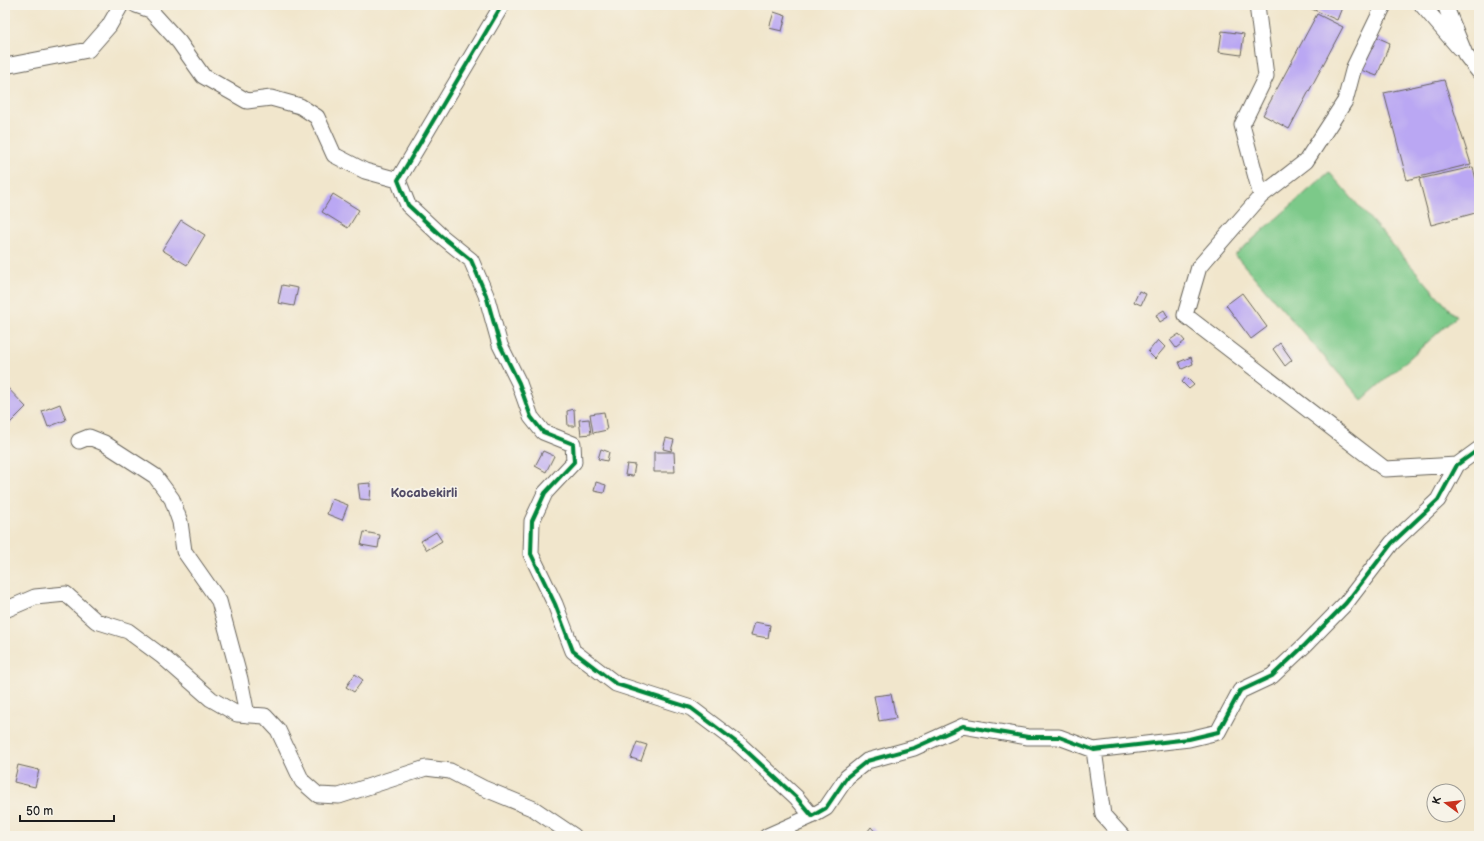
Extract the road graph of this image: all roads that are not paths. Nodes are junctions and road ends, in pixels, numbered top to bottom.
1 (121, 5) edge
2 (136, 5) edge
3 (502, 5) edge
4 (1257, 5) edge
5 (1384, 5) edge
6 (1422, 5) edge
7 (1445, 5) edge
8 (1465, 54) junction
9 (5, 66) edge
10 (1479, 72) edge
11 (398, 180) junction
12 (1261, 196) junction
13 (79, 441) dead end
14 (1479, 449) edge
15 (1456, 465) junction
16 (5, 610) edge
17 (247, 715) junction
18 (1094, 750) junction
19 (812, 816) junction
20 (574, 836) edge
21 (767, 836) edge
22 (1122, 836) edge

1 - 9 street
2 - 11 street
3 - 11 street
4 - 12 street
5 - 12 street
6 - 8 street
7 - 8 street
8 - 10 street
11 - 19 street
12 - 15 street
13 - 17 street
14 - 15 street
15 - 18 street
16 - 17 street
17 - 20 street
18 - 19 street
18 - 22 street
19 - 21 street

